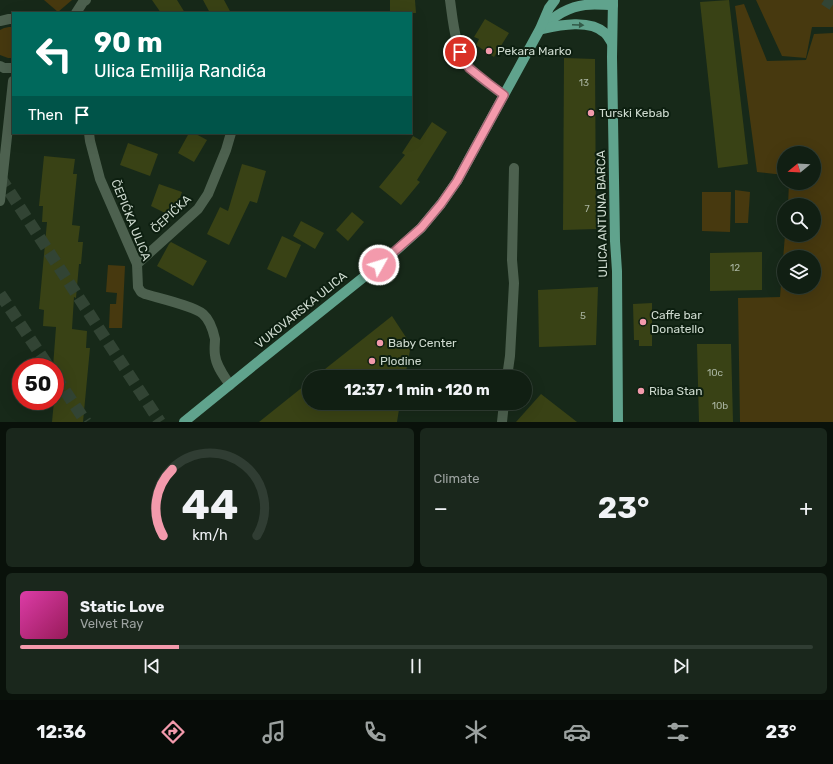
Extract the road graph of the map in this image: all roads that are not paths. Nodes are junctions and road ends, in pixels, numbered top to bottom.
1 (450, 0) edge
2 (555, 0) edge
3 (85, 1) edge
4 (611, 2) edge
5 (77, 12) edge
6 (12, 19) edge
7 (0, 21) edge
8 (540, 29) junction
9 (612, 44) junction
10 (0, 66) edge
11 (12, 68) edge
12 (12, 90) edge
13 (504, 95) junction
14 (89, 134) edge
15 (231, 134) edge
16 (514, 168) dead end
17 (0, 201) edge
18 (136, 264) junction
19 (508, 370) edge
20 (230, 385) junction
21 (503, 410) edge
22 (184, 422) edge
23 (502, 422) edge
24 (618, 422) edge

1 - 13 street
2 - 8 main road, VUKOVARSKA ULICA
3 - 5 street
4 - 8 main road, VUKOVARSKA ULICA
4 - 9 main road, ULICA ANTUNA BARCA
6 - 7 street
8 -> 9 main road
8 - 13 main road, VUKOVARSKA ULICA
9 - 24 main road, ULICA ANTUNA BARCA
10 - 11 street
12 - 17 street
13 - 20 main road, VUKOVARSKA ULICA
14 - 18 street, ČEPIĆKA ULICA
15 - 18 street, ČEPIĆKA
16 - 19 street
18 - 20 street, ČEPIĆKA ULICA
20 - 22 main road, VUKOVARSKA ULICA
21 - 23 street

